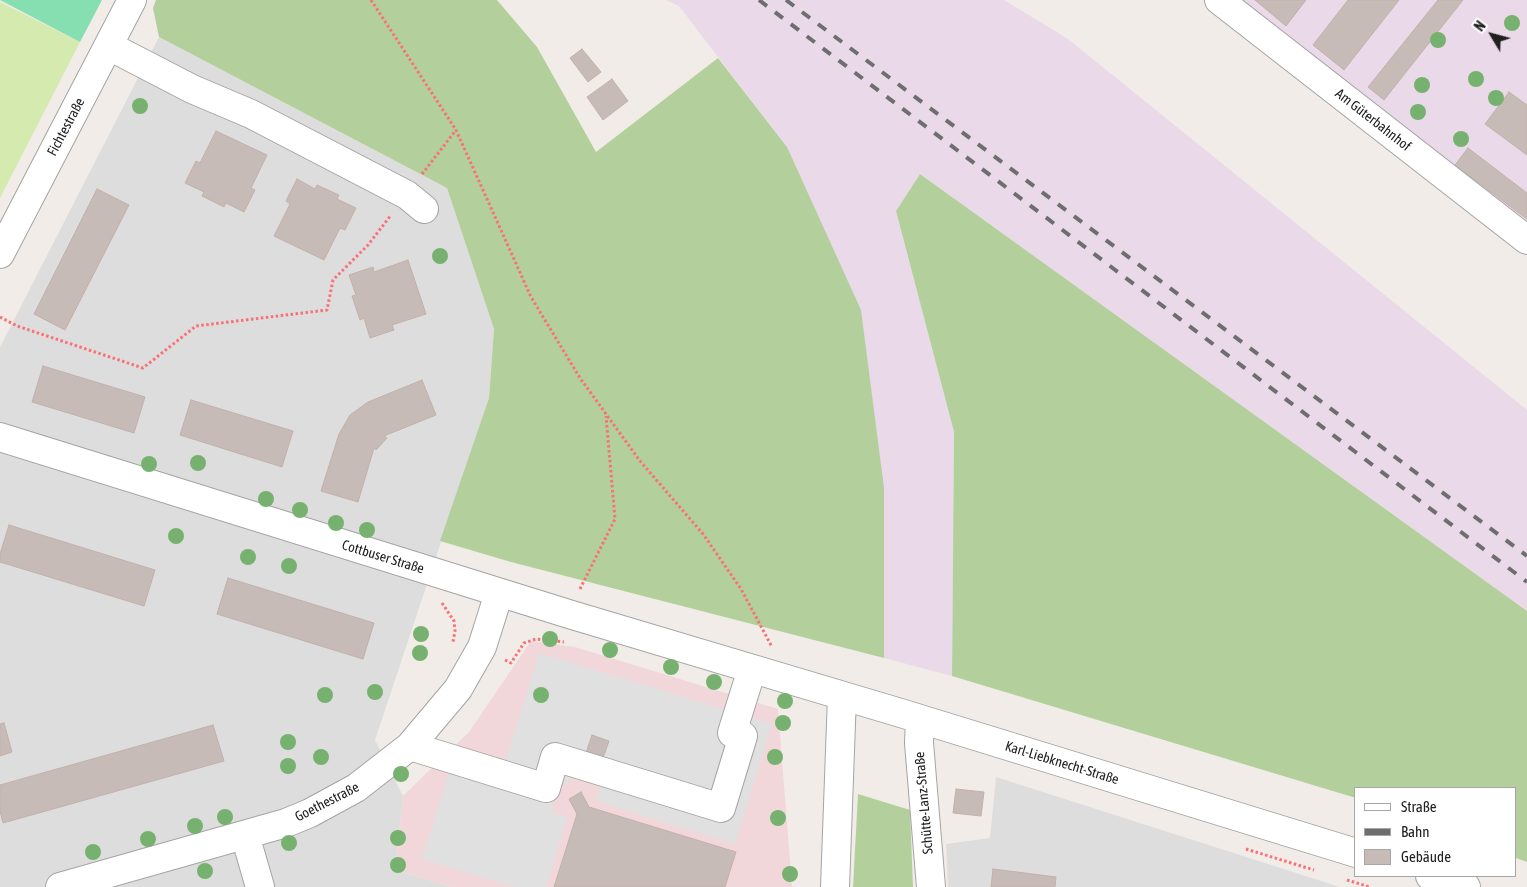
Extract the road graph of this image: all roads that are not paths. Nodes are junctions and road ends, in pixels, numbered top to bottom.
1 (132, 0) edge
2 (1219, 0) edge
3 (109, 46) junction
4 (416, 202) road end
5 (1527, 240) edge
6 (0, 254) edge
7 (0, 438) edge
8 (500, 593) junction
9 (764, 664) junction
10 (842, 696) junction
11 (920, 719) junction
12 (410, 746) junction
13 (245, 835) junction
14 (1354, 852) edge
15 (1433, 877) edge
16 (60, 887) edge
17 (260, 887) edge
18 (835, 887) edge
19 (931, 887) edge
20 (1466, 887) edge

1 - 3 street, Fichtestraße
2 - 5 street, Am Güterbahnhof
3 - 4 street
3 - 6 street, Fichtestraße
7 - 8 street, Cottbuser Straße
8 - 9 street, Cottbuser Straße
8 - 12 street, Goethestraße
9 - 10 street, Karl-Liebknecht-Straße
9 - 12 street
10 - 11 street, Karl-Liebknecht-Straße
10 - 18 street
11 - 14 street, Karl-Liebknecht-Straße
11 - 19 street, Schütte-Lanz-Straße
12 - 13 street, Goethestraße
13 - 16 street, Goethestraße
13 - 17 street
15 - 20 street

